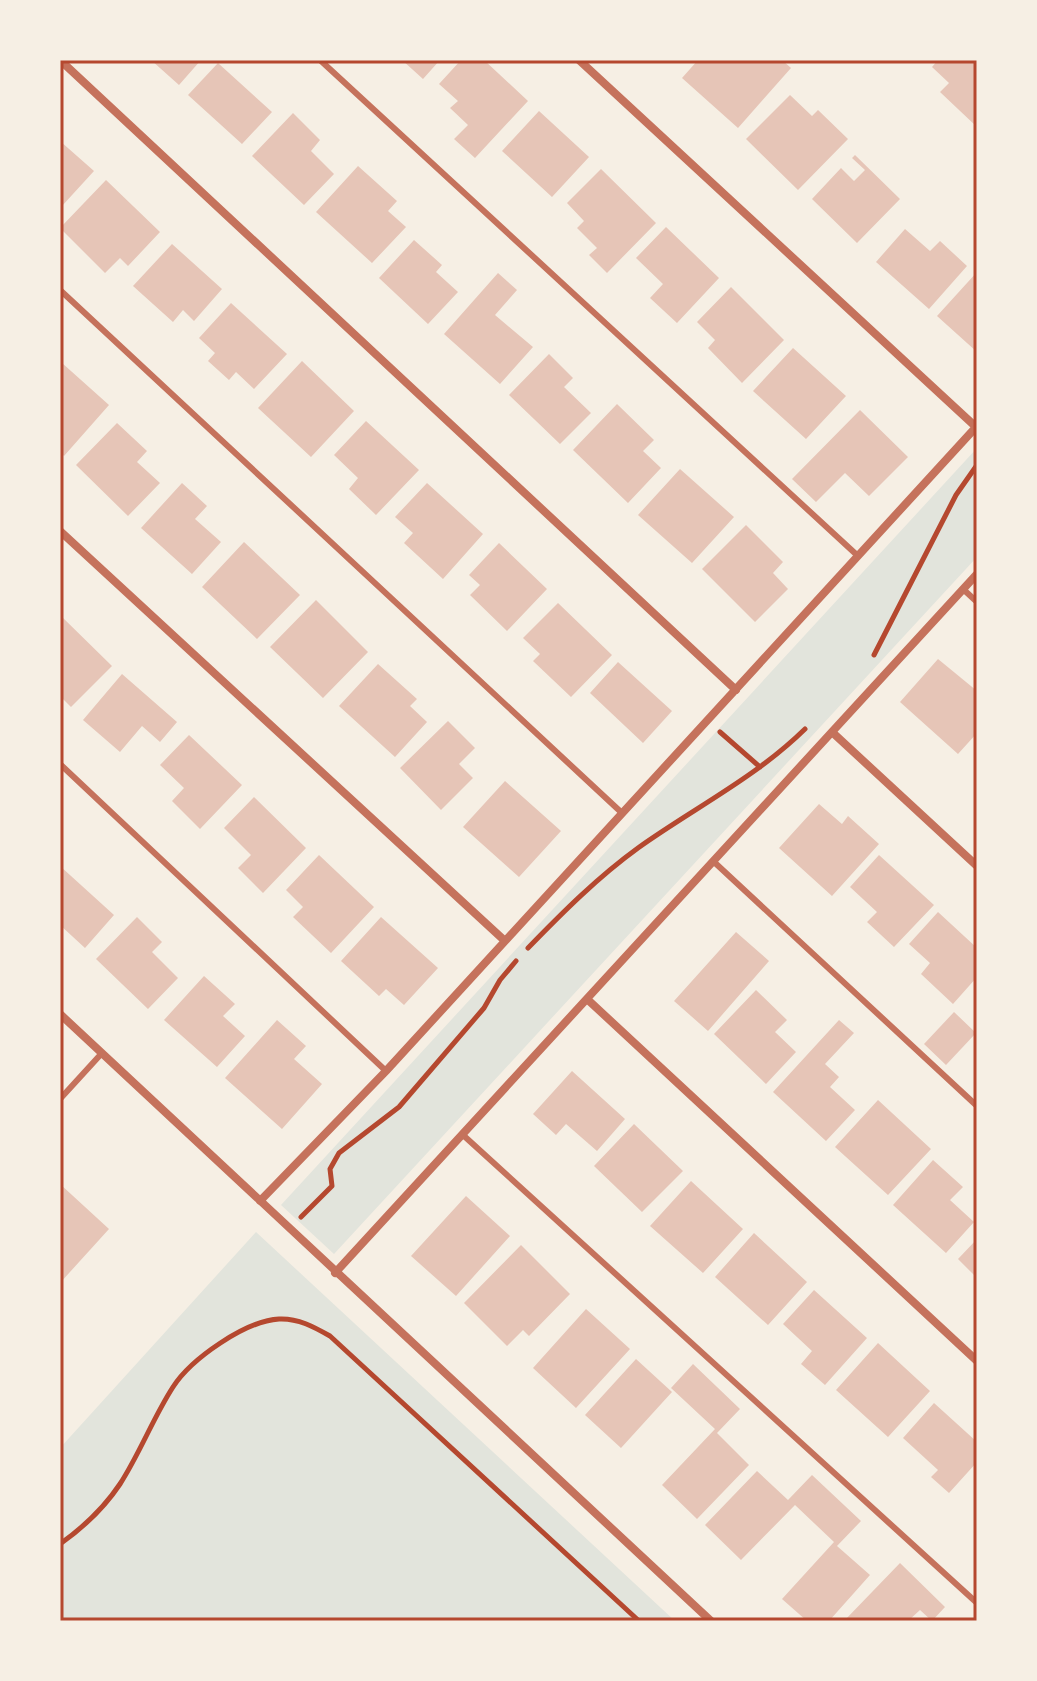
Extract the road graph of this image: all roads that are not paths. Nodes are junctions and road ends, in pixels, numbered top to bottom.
1 (60, 60) edge
2 (320, 60) edge
3 (579, 60) edge
4 (60, 290) edge
5 (976, 427) edge
6 (60, 531) edge
7 (858, 556) junction
8 (977, 574) edge
9 (963, 589) junction
10 (977, 602) edge
11 (736, 690) junction
12 (832, 732) junction
13 (60, 764) edge
14 (622, 813) junction
15 (713, 861) junction
16 (977, 866) edge
17 (505, 941) junction
18 (587, 999) junction
19 (60, 1014) edge
20 (102, 1053) junction
21 (386, 1071) junction
22 (60, 1099) edge
23 (977, 1106) edge
24 (463, 1135) junction
25 (260, 1201) junction
26 (335, 1273) junction
27 (977, 1361) edge
28 (977, 1603) edge
29 (711, 1621) edge

1 - 11 street
2 - 7 lane
3 - 5 street
4 - 14 lane
5 - 7 street
6 - 17 street
7 - 11 street
8 - 9 street
9 - 10 lane
9 - 12 street
11 - 14 street
12 - 15 street
12 - 16 street
13 - 21 lane
14 - 17 street
15 - 18 street
15 - 23 lane
17 - 21 street
18 - 24 street
18 - 27 street
19 - 20 street
20 - 22 lane
20 - 25 street
21 - 25 street
24 - 26 street
24 - 28 lane
25 - 26 street
26 - 29 street

